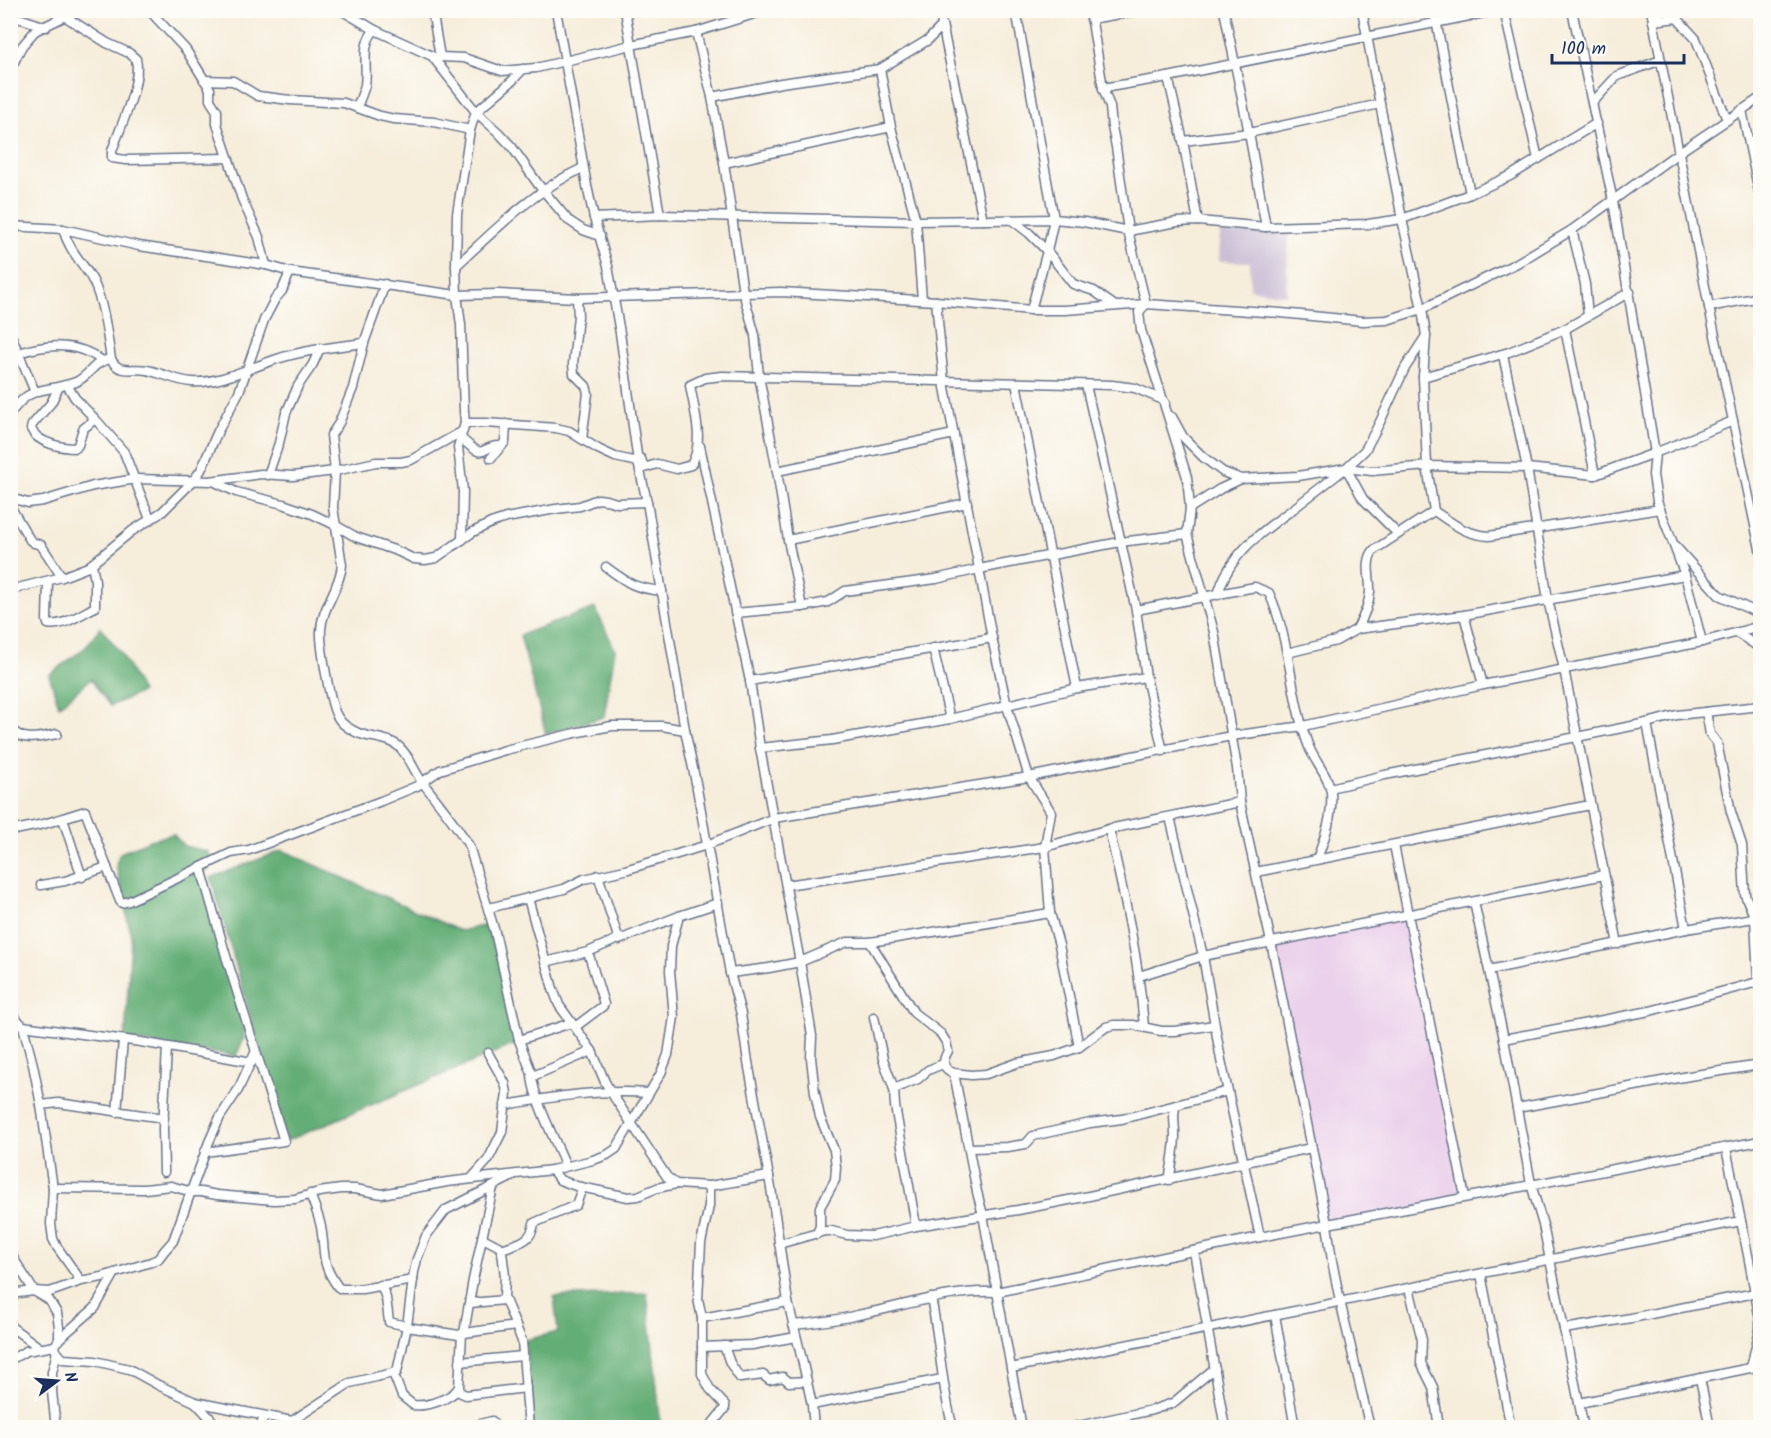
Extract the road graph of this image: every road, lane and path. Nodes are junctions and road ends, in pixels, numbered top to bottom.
1 (78, 10) edge
2 (149, 10) edge
3 (341, 10) edge
4 (432, 10) edge
5 (556, 10) edge
6 (625, 10) edge
7 (767, 10) edge
8 (939, 10) edge
9 (1016, 10) edge
10 (1142, 10) edge
11 (1224, 10) edge
12 (1362, 10) edge
13 (1434, 10) edge
14 (1499, 10) edge
15 (1504, 10) edge
16 (1572, 10) edge
17 (1651, 10) edge
18 (1663, 10) edge
19 (1091, 15) edge
20 (66, 17) junction
21 (10, 18) edge
22 (1653, 21) junction
23 (1437, 23) junction
24 (942, 26) junction
25 (45, 27) junction
26 (375, 30) junction
27 (696, 32) junction
28 (1367, 37) junction
29 (631, 45) junction
30 (436, 56) junction
31 (1661, 60) junction
32 (566, 61) junction
33 (1234, 64) junction
34 (523, 69) junction
35 (880, 69) junction
36 (10, 70) edge
37 (1168, 77) junction
38 (204, 80) junction
39 (1103, 87) junction
40 (712, 97) junction
41 (1761, 98) edge
42 (1593, 102) junction
43 (1380, 104) junction
44 (357, 108) junction
45 (1742, 110) junction
46 (476, 112) junction
47 (1727, 120) junction
48 (1597, 123) junction
49 (891, 128) junction
50 (470, 130) junction
51 (1249, 133) junction
52 (1183, 141) junction
53 (1678, 153) junction
54 (228, 158) junction
55 (1538, 159) junction
56 (724, 164) junction
57 (583, 168) junction
58 (543, 190) junction
59 (1470, 194) junction
60 (1761, 197) edge
61 (1613, 201) junction
62 (660, 215) junction
63 (731, 216) junction
64 (594, 218) junction
65 (1012, 219) junction
66 (1054, 219) junction
67 (1401, 219) junction
68 (983, 220) junction
69 (916, 221) junction
70 (1198, 221) junction
71 (10, 226) edge
72 (1266, 227) junction
73 (63, 229) junction
74 (1572, 230) junction
75 (1128, 231) junction
76 (600, 236) junction
77 (1047, 251) junction
78 (266, 265) junction
79 (456, 266) junction
80 (291, 272) junction
81 (385, 284) junction
82 (743, 292) junction
83 (1630, 292) junction
84 (457, 295) junction
85 (613, 297) junction
86 (1761, 297) edge
87 (577, 298) junction
88 (922, 300) junction
89 (936, 301) junction
90 (1146, 304) junction
91 (1115, 306) junction
92 (1709, 307) junction
93 (1422, 309) junction
94 (1031, 310) junction
95 (1588, 316) junction
96 (1565, 329) junction
97 (10, 333) edge
98 (1426, 336) junction
99 (364, 343) junction
100 (320, 348) junction
101 (19, 353) junction
102 (1503, 355) junction
103 (111, 359) junction
104 (101, 360) junction
105 (247, 369) junction
106 (759, 376) junction
107 (1423, 377) junction
108 (944, 382) junction
109 (1016, 383) junction
110 (1086, 385) junction
111 (63, 386) junction
112 (35, 392) junction
113 (1163, 400) junction
114 (10, 414) edge
115 (95, 419) junction
116 (1733, 421) junction
117 (506, 424) junction
118 (463, 431) junction
119 (954, 434) junction
120 (698, 437) junction
121 (582, 439) junction
122 (636, 445) junction
123 (502, 446) junction
124 (1655, 453) junction
125 (491, 458) dead end
126 (638, 462) junction
127 (1427, 466) junction
128 (1346, 468) junction
129 (1527, 468) junction
130 (335, 471) junction
131 (777, 471) junction
132 (268, 475) junction
133 (1595, 475) junction
134 (135, 479) junction
135 (1241, 479) junction
136 (193, 481) junction
137 (213, 481) junction
138 (10, 498) edge
139 (647, 502) junction
140 (967, 503) junction
141 (10, 506) edge
142 (1190, 508) junction
143 (1660, 509) junction
144 (1434, 511) junction
145 (150, 519) junction
146 (20, 523) junction
147 (335, 525) junction
148 (10, 527) edge
149 (1536, 529) junction
150 (1187, 534) junction
151 (1398, 534) junction
152 (462, 540) junction
153 (788, 540) junction
154 (1120, 542) junction
155 (1673, 543) junction
156 (1761, 549) edge
157 (1050, 556) junction
158 (92, 564) junction
159 (606, 567) dead end
160 (979, 569) junction
161 (1685, 575) junction
162 (62, 577) junction
163 (48, 581) junction
164 (10, 590) edge
165 (662, 591) junction
166 (1218, 595) junction
167 (1204, 598) junction
168 (1548, 600) junction
169 (802, 607) junction
170 (1136, 610) junction
171 (735, 613) junction
172 (1761, 614) edge
173 (1464, 615) junction
174 (1761, 626) edge
175 (1357, 629) junction
176 (1737, 633) junction
177 (992, 638) junction
178 (1702, 642) junction
179 (933, 648) junction
180 (1761, 648) edge
181 (1287, 653) junction
182 (1564, 669) junction
183 (1146, 677) junction
184 (750, 681) junction
185 (1483, 685) junction
186 (1077, 688) junction
187 (1007, 706) junction
188 (1761, 706) edge
189 (1706, 712) junction
190 (950, 719) junction
191 (1647, 723) junction
192 (10, 726) edge
193 (1303, 726) junction
194 (685, 730) junction
195 (57, 734) dead end
196 (1231, 736) junction
197 (1577, 737) junction
198 (760, 748) junction
199 (1163, 751) junction
200 (1029, 777) junction
201 (422, 782) junction
202 (1330, 788) junction
203 (1240, 802) junction
204 (1590, 805) junction
205 (1170, 817) junction
206 (774, 818) junction
207 (63, 819) junction
208 (1109, 829) junction
209 (10, 831) edge
210 (706, 845) junction
211 (1394, 845) junction
212 (1045, 847) junction
213 (1317, 859) junction
214 (107, 867) junction
215 (201, 868) junction
216 (1256, 872) junction
217 (598, 875) junction
218 (1604, 875) junction
219 (82, 877) junction
220 (41, 885) dead end
221 (786, 885) junction
222 (528, 898) junction
223 (1474, 902) junction
224 (718, 903) junction
225 (489, 908) junction
226 (1050, 913) junction
227 (1407, 914) junction
228 (679, 916) junction
229 (1758, 917) edge
230 (1686, 929) junction
231 (618, 939) junction
232 (870, 942) junction
233 (1271, 942) junction
234 (1618, 944) junction
235 (588, 952) junction
236 (1203, 956) junction
237 (545, 962) junction
238 (800, 962) junction
239 (1489, 970) junction
240 (730, 973) junction
241 (1139, 976) junction
242 (1759, 985) edge
243 (10, 1012) edge
244 (874, 1017) dead end
245 (573, 1025) junction
246 (1215, 1025) junction
247 (23, 1026) junction
248 (1144, 1027) junction
249 (1504, 1039) junction
250 (123, 1040) junction
251 (519, 1040) junction
252 (167, 1047) junction
253 (1079, 1047) junction
254 (592, 1051) junction
255 (488, 1053) dead end
256 (254, 1057) junction
257 (944, 1064) junction
258 (1761, 1065) edge
259 (954, 1073) junction
260 (533, 1076) junction
261 (894, 1089) junction
262 (610, 1091) junction
263 (1228, 1091) junction
264 (648, 1093) junction
265 (538, 1100) junction
266 (41, 1105) junction
267 (505, 1105) junction
268 (1176, 1105) junction
269 (1517, 1108) junction
270 (117, 1112) junction
271 (164, 1118) junction
272 (631, 1123) junction
273 (1761, 1141) edge
274 (970, 1148) junction
275 (1311, 1148) junction
276 (1726, 1148) junction
277 (205, 1152) junction
278 (1244, 1164) junction
279 (566, 1166) junction
280 (552, 1170) junction
281 (164, 1172) dead end
282 (516, 1174) junction
283 (770, 1176) junction
284 (472, 1178) junction
285 (1169, 1180) junction
286 (676, 1184) junction
287 (1532, 1184) junction
288 (709, 1186) junction
289 (493, 1187) junction
290 (53, 1188) junction
291 (582, 1188) junction
292 (192, 1192) junction
293 (310, 1194) junction
294 (1465, 1197) junction
295 (983, 1215) junction
296 (1741, 1221) junction
297 (1327, 1224) junction
298 (916, 1226) junction
299 (817, 1234) junction
300 (1260, 1237) junction
301 (483, 1238) junction
302 (779, 1244) junction
303 (501, 1249) junction
304 (1194, 1251) junction
305 (10, 1253) edge
306 (1549, 1260) junction
307 (115, 1273) junction
308 (1481, 1274) junction
309 (413, 1280) junction
310 (81, 1281) junction
311 (381, 1285) junction
312 (1409, 1288) junction
313 (34, 1291) junction
314 (997, 1292) junction
315 (1755, 1293) junction
316 (10, 1294) edge
317 (931, 1298) junction
318 (505, 1300) junction
319 (1340, 1300) junction
320 (788, 1302) junction
321 (470, 1303) junction
322 (1275, 1315) junction
323 (702, 1318) junction
324 (793, 1325) junction
325 (10, 1326) edge
326 (516, 1326) junction
327 (407, 1327) junction
328 (1209, 1328) junction
329 (1564, 1329) junction
330 (463, 1333) junction
331 (796, 1337) junction
332 (57, 1345) junction
333 (724, 1346) junction
334 (702, 1347) junction
335 (40, 1348) junction
336 (523, 1356) junction
337 (10, 1360) edge
338 (460, 1362) junction
339 (1756, 1366) edge
340 (1011, 1368) junction
341 (1215, 1368) junction
342 (393, 1373) junction
343 (1700, 1378) junction
344 (942, 1379) junction
345 (807, 1381) junction
346 (526, 1388) junction
347 (457, 1391) junction
348 (195, 1401) junction
349 (1579, 1403) junction
350 (812, 1405) junction
351 (264, 1416) junction
352 (295, 1424) edge
353 (56, 1428) edge
354 (212, 1428) edge
355 (260, 1428) edge
356 (308, 1428) edge
357 (474, 1428) edge
358 (496, 1428) edge
359 (529, 1428) edge
360 (709, 1428) edge
361 (814, 1428) edge
362 (953, 1428) edge
363 (1022, 1428) edge
364 (1070, 1428) edge
365 (1225, 1428) edge
366 (1295, 1428) edge
367 (1370, 1428) edge
368 (1439, 1428) edge
369 (1511, 1428) edge
370 (1584, 1428) edge
371 (1710, 1428) edge

1 - 20 street
2 - 38 street
3 - 26 street
4 - 30 street
5 - 32 street
6 - 29 street
7 - 27 street
8 - 24 street
9 - 66 street
10 - 19 street
11 - 33 street
12 - 28 street
13 - 23 street
14 - 23 street
15 - 55 street
16 - 42 street
17 - 22 street
18 - 22 street
19 - 39 street
20 - 25 street
20 - 54 street
21 - 25 street
22 - 31 street
22 - 47 street
23 - 28 street
23 - 59 street
24 - 35 street
24 - 68 street
25 - 36 street
26 - 30 street
26 - 44 street
27 - 29 street
27 - 40 street
28 - 33 street
28 - 43 street
29 - 32 street
29 - 62 street
30 - 34 street
30 - 46 street
31 - 42 street
31 - 53 street
32 - 34 street
32 - 57 street
33 - 37 street
33 - 51 street
34 - 46 street
35 - 40 street
35 - 49 street
37 - 39 street
37 - 52 street
38 - 44 street
38 - 54 street
39 - 75 street
40 - 56 street
41 - 45 street
42 - 48 street
43 - 51 street
43 - 67 street
44 - 50 street
45 - 47 street
45 - 60 street
46 - 50 street
46 - 58 street
47 - 53 street
48 - 55 street
48 - 61 street
49 - 56 street
49 - 69 street
50 - 79 street
51 - 52 street
51 - 72 street
52 - 70 street
53 - 61 street
53 - 92 street
54 - 78 street
55 - 59 street
56 - 63 street
57 - 58 street
57 - 64 street
58 - 76 street
58 - 79 street
59 - 67 street
61 - 74 street
61 - 83 street
62 - 63 street
62 - 64 street
63 - 69 street
63 - 82 street
64 - 76 street
65 - 66 street
65 - 68 street
65 - 77 street
66 - 75 street
66 - 77 street
67 - 72 street
67 - 93 street
68 - 69 street
69 - 88 street
70 - 72 street
70 - 75 street
71 - 73 street
73 - 78 street
73 - 103 street
74 - 93 street
74 - 95 street
75 - 90 street
76 - 85 street
77 - 91 street
77 - 94 street
78 - 80 street
79 - 84 street
80 - 81 street
80 - 105 street
81 - 84 street
81 - 99 street
82 - 85 street
82 - 88 street
82 - 106 street
83 - 95 street
83 - 124 street
84 - 87 street
84 - 118 street
85 - 87 street
85 - 122 street
86 - 92 street
87 - 121 street
88 - 89 street
89 - 94 street
89 - 108 street
90 - 91 street
90 - 93 street
90 - 113 street
91 - 94 street
92 - 116 street
93 - 98 street
95 - 96 street
96 - 102 street
96 - 133 street
97 - 101 street
98 - 107 street
98 - 128 street
99 - 100 street
99 - 130 street
100 - 105 street
100 - 132 street
101 - 104 street
101 - 112 street
102 - 107 street
102 - 129 street
103 - 104 street
103 - 105 street
104 - 111 street
105 - 136 street
106 - 108 street
106 - 120 street
106 - 131 street
107 - 127 street
108 - 109 street
108 - 119 street
109 - 110 street
109 - 157 street
110 - 113 street
110 - 154 street
111 - 112 street
111 - 115 street
111 - 115 street
112 - 114 street
113 - 135 street
113 - 142 street
115 - 134 street
116 - 124 street
116 - 156 street
117 - 118 street
117 - 121 street
117 - 123 street
118 - 123 street
118 - 130 street
118 - 152 street
119 - 131 street
119 - 140 street
120 - 122 street
120 - 171 street
121 - 126 street
122 - 126 street
123 - 125 street
124 - 133 street
124 - 143 street
126 - 139 street
127 - 128 street
127 - 129 street
127 - 144 street
128 - 135 street
128 - 151 street
128 - 166 street
129 - 133 street
129 - 149 street
130 - 132 street
130 - 147 street
131 - 153 street
132 - 137 street
134 - 136 street
134 - 138 street
134 - 145 street
135 - 142 street
136 - 137 street
136 - 145 street
137 - 147 street
139 - 152 street
139 - 165 street
140 - 153 street
140 - 160 street
141 - 146 street
142 - 150 street
143 - 149 street
143 - 155 street
144 - 149 street
144 - 151 street
145 - 158 street
146 - 148 street
146 - 162 street
147 - 152 street
147 - 201 street
149 - 168 street
150 - 154 street
150 - 167 street
151 - 175 street
153 - 169 street
154 - 157 street
154 - 170 street
155 - 161 street
155 - 172 street
157 - 160 street
157 - 186 street
158 - 162 street
158 - 163 street
159 - 165 street
160 - 169 street
160 - 177 street
161 - 168 street
161 - 178 street
162 - 163 street
163 - 164 street
165 - 194 street
166 - 167 street
166 - 181 street
167 - 170 street
167 - 196 street
168 - 173 street
168 - 182 street
169 - 171 street
170 - 183 street
171 - 184 street
173 - 175 street
173 - 185 street
174 - 176 street
175 - 181 street
176 - 178 street
176 - 180 street
177 - 179 street
177 - 187 street
178 - 182 street
179 - 184 street
179 - 190 street
181 - 193 street
182 - 185 street
182 - 197 street
183 - 186 street
183 - 199 street
184 - 198 street
185 - 193 street
186 - 187 street
187 - 190 street
187 - 200 street
188 - 189 street
189 - 191 street
189 - 229 street
190 - 198 street
191 - 197 street
191 - 230 street
192 - 195 street
193 - 196 street
193 - 202 street
194 - 201 street
194 - 210 street
196 - 199 street
196 - 203 street
197 - 202 street
197 - 204 street
198 - 206 street
199 - 200 street
200 - 206 street
200 - 212 street
201 - 215 street
201 - 225 street
202 - 213 street
203 - 205 street
203 - 216 street
204 - 211 street
204 - 218 street
205 - 208 street
205 - 236 street
206 - 210 street
206 - 221 street
207 - 209 street
207 - 214 street
207 - 219 street
208 - 212 street
208 - 241 street
210 - 217 street
210 - 224 street
211 - 213 street
211 - 227 street
212 - 221 street
212 - 226 street
213 - 216 street
214 - 215 street
214 - 219 street
215 - 256 street
216 - 233 street
217 - 222 street
217 - 231 street
218 - 223 street
218 - 234 street
219 - 220 street
221 - 238 street
222 - 225 street
222 - 237 street
223 - 227 street
223 - 239 street
224 - 228 street
224 - 240 street
225 - 251 street
226 - 232 street
226 - 253 street
227 - 233 street
227 - 294 street
228 - 231 street
228 - 264 street
229 - 230 street
229 - 242 street
230 - 234 street
231 - 235 street
232 - 238 street
232 - 257 street
233 - 236 street
233 - 275 street
234 - 239 street
235 - 237 street
235 - 245 street
236 - 241 street
236 - 246 street
237 - 245 street
238 - 240 street
238 - 299 street
239 - 249 street
240 - 283 street
241 - 248 street
242 - 249 street
243 - 247 street
244 - 261 street
245 - 251 street
245 - 254 street
246 - 248 street
246 - 263 street
247 - 250 street
247 - 266 street
248 - 253 street
249 - 269 street
250 - 252 street
250 - 270 street
251 - 260 street
252 - 256 street
252 - 271 street
253 - 259 street
254 - 260 street
254 - 262 street
255 - 267 street
256 - 277 street
256 - 277 street
257 - 259 street
257 - 261 street
258 - 269 street
259 - 274 street
260 - 265 street
261 - 298 street
262 - 264 street
262 - 265 street
262 - 272 street
263 - 268 street
263 - 278 street
264 - 272 street
265 - 267 street
265 - 279 street
266 - 270 street
266 - 290 street
267 - 284 street
268 - 274 street
268 - 285 street
269 - 287 street
270 - 271 street
271 - 281 street
272 - 279 street
272 - 286 street
273 - 276 street
274 - 295 street
275 - 278 street
275 - 297 street
276 - 287 street
276 - 296 street
277 - 292 street
278 - 285 street
278 - 300 street
279 - 280 street
280 - 282 street
280 - 291 street
282 - 284 street
282 - 289 street
283 - 288 street
283 - 302 street
284 - 293 street
285 - 295 street
286 - 288 street
286 - 291 street
287 - 294 street
287 - 306 street
288 - 323 street
289 - 301 street
289 - 309 street
290 - 292 street
290 - 310 street
291 - 303 street
292 - 293 street
292 - 307 street
293 - 311 street
294 - 297 street
295 - 298 street
295 - 314 street
296 - 306 street
296 - 315 street
297 - 300 street
297 - 319 street
298 - 299 street
299 - 302 street
300 - 304 street
301 - 303 street
301 - 321 street
302 - 320 street
303 - 318 street
304 - 314 street
304 - 328 street
305 - 313 street
306 - 308 street
306 - 329 street
307 - 310 street
307 - 332 street
308 - 312 street
308 - 369 street
309 - 311 street
309 - 327 street
310 - 313 street
311 - 327 street
312 - 319 street
312 - 368 street
313 - 316 street
313 - 332 street
314 - 317 street
314 - 340 street
315 - 329 street
315 - 339 street
317 - 324 street
317 - 344 street
318 - 321 street
318 - 326 street
319 - 322 street
319 - 367 street
320 - 323 street
320 - 324 street
321 - 330 street
322 - 328 street
322 - 366 street
323 - 334 street
324 - 331 street
325 - 335 street
326 - 330 street
326 - 336 street
327 - 330 street
327 - 342 street
328 - 340 street
328 - 341 street
329 - 349 street
330 - 338 street
331 - 333 street
331 - 345 street
332 - 335 street
332 - 348 street
332 - 353 street
333 - 334 street
333 - 345 street
334 - 360 street
335 - 337 street
336 - 338 street
336 - 346 street
338 - 347 street
339 - 343 street
340 - 363 street
341 - 364 street
341 - 365 street
342 - 347 street
342 - 352 street
343 - 349 street
343 - 371 street
344 - 350 street
344 - 362 street
345 - 350 street
346 - 347 street
346 - 359 street
348 - 351 street
348 - 354 street
349 - 370 street
350 - 361 street
351 - 352 street
351 - 355 street
352 - 356 street
357 - 358 street

